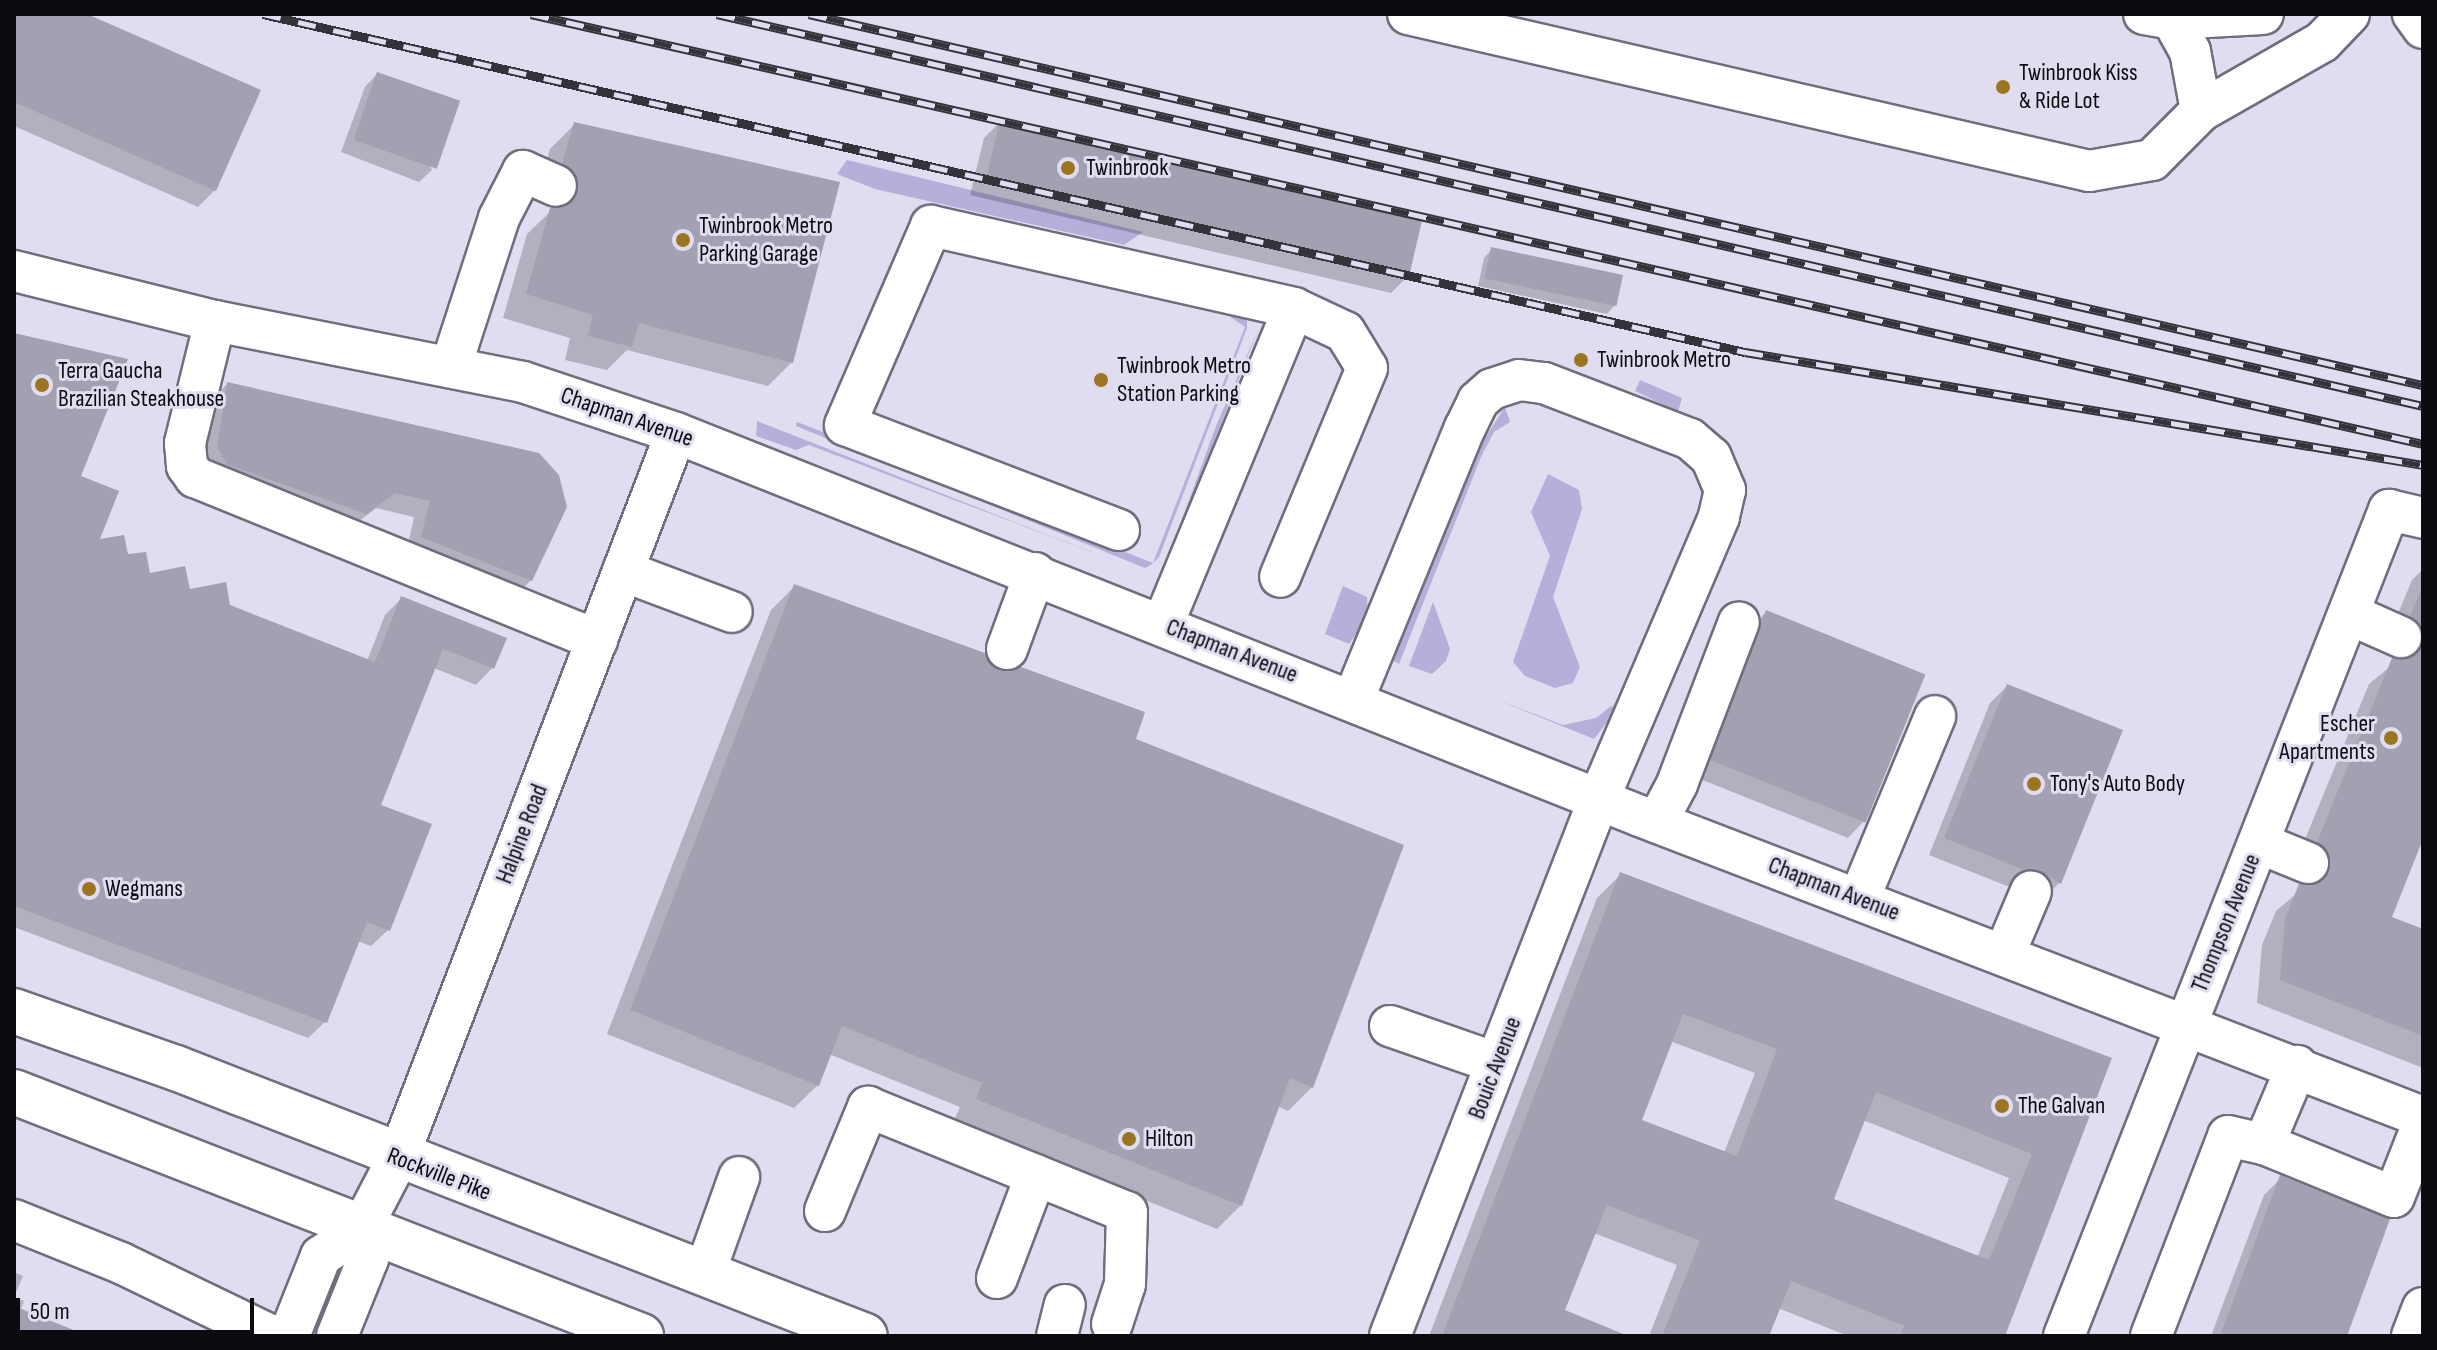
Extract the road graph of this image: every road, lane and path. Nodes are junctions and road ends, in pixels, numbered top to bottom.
1 (1408, 14) edge
2 (2263, 14) edge
3 (2349, 14) edge
4 (2413, 14) edge
5 (2158, 17) edge
6 (2423, 28) edge
7 (2201, 111) junction
8 (556, 186) dead end
9 (14, 271) edge
10 (1294, 308) junction
11 (215, 321) junction
12 (451, 366) junction
13 (676, 433) junction
14 (2406, 514) edge
15 (1119, 530) dead end
16 (623, 571) junction
17 (1035, 573) junction
18 (1280, 577) dead end
19 (732, 612) dead end
20 (2349, 614) junction
21 (1739, 622) dead end
22 (1163, 624) junction
23 (2401, 637) dead end
24 (597, 640) junction
25 (1007, 649) dead end
26 (1354, 698) junction
27 (1935, 716) dead end
28 (1599, 799) junction
29 (1657, 822) junction
30 (2259, 843) junction
31 (2308, 863) dead end
32 (2031, 891) dead end
33 (1859, 899) junction
34 (2004, 955) junction
35 (14, 1011) edge
36 (2184, 1024) junction
37 (1390, 1026) dead end
38 (1496, 1063) junction
39 (2297, 1066) junction
40 (14, 1092) edge
41 (2423, 1117) edge
42 (2423, 1123) edge
43 (2264, 1144) junction
44 (398, 1158) junction
45 (1036, 1175) junction
46 (739, 1177) dead end
47 (825, 1211) dead end
48 (14, 1220) edge
49 (360, 1231) junction
50 (704, 1275) junction
51 (997, 1278) dead end
52 (2423, 1308) edge
53 (1112, 1324) dead end
54 (272, 1336) edge
55 (289, 1336) edge
56 (337, 1336) edge
57 (641, 1336) edge
58 (865, 1336) edge
59 (1390, 1336) edge
60 (2064, 1336) edge
61 (2151, 1336) edge
62 (2412, 1336) edge

1 - 7 street
2 - 5 street
3 - 7 street
4 - 6 street
5 - 7 street
8 - 12 street
9 - 11 street, Chapman Avenue
10 - 15 street
10 - 18 street
10 - 22 street
11 - 12 street, Chapman Avenue
11 - 24 street
12 - 13 street, Chapman Avenue
13 - 16 street, Halpine Road
13 - 17 street, Chapman Avenue
14 - 20 street, Thompson Avenue
16 - 19 street
16 - 24 street, Halpine Road
17 - 22 street, Chapman Avenue
17 - 25 street
20 - 23 street
20 - 30 street, Thompson Avenue
21 - 29 street
22 - 26 street, Chapman Avenue
24 - 44 street, Halpine Road
26 - 28 street, Chapman Avenue
26 - 28 street, Bouic Avenue
27 - 33 street
28 - 29 street, Chapman Avenue
28 - 38 street, Bouic Avenue
29 - 33 street, Chapman Avenue
30 - 31 street
30 - 36 street, Thompson Avenue
32 - 34 street
33 - 34 street, Chapman Avenue
34 - 36 street, Chapman Avenue
35 - 44 main road, Rockville Pike
36 - 39 street, Chapman Avenue
36 - 60 street, Thompson Avenue
37 - 38 street
38 - 59 street, Bouic Avenue
39 - 41 street, Chapman Avenue
39 - 43 street
40 - 49 main road
42 - 43 street
43 - 61 street
44 - 49 street, Halpine Road
44 - 50 main road, Rockville Pike
45 - 47 street
45 - 51 street
45 - 53 street
46 - 50 street
48 - 54 street
49 - 55 street, Halpine Road
49 - 56 street
49 - 57 main road
50 - 58 main road, Rockville Pike
52 - 62 street

